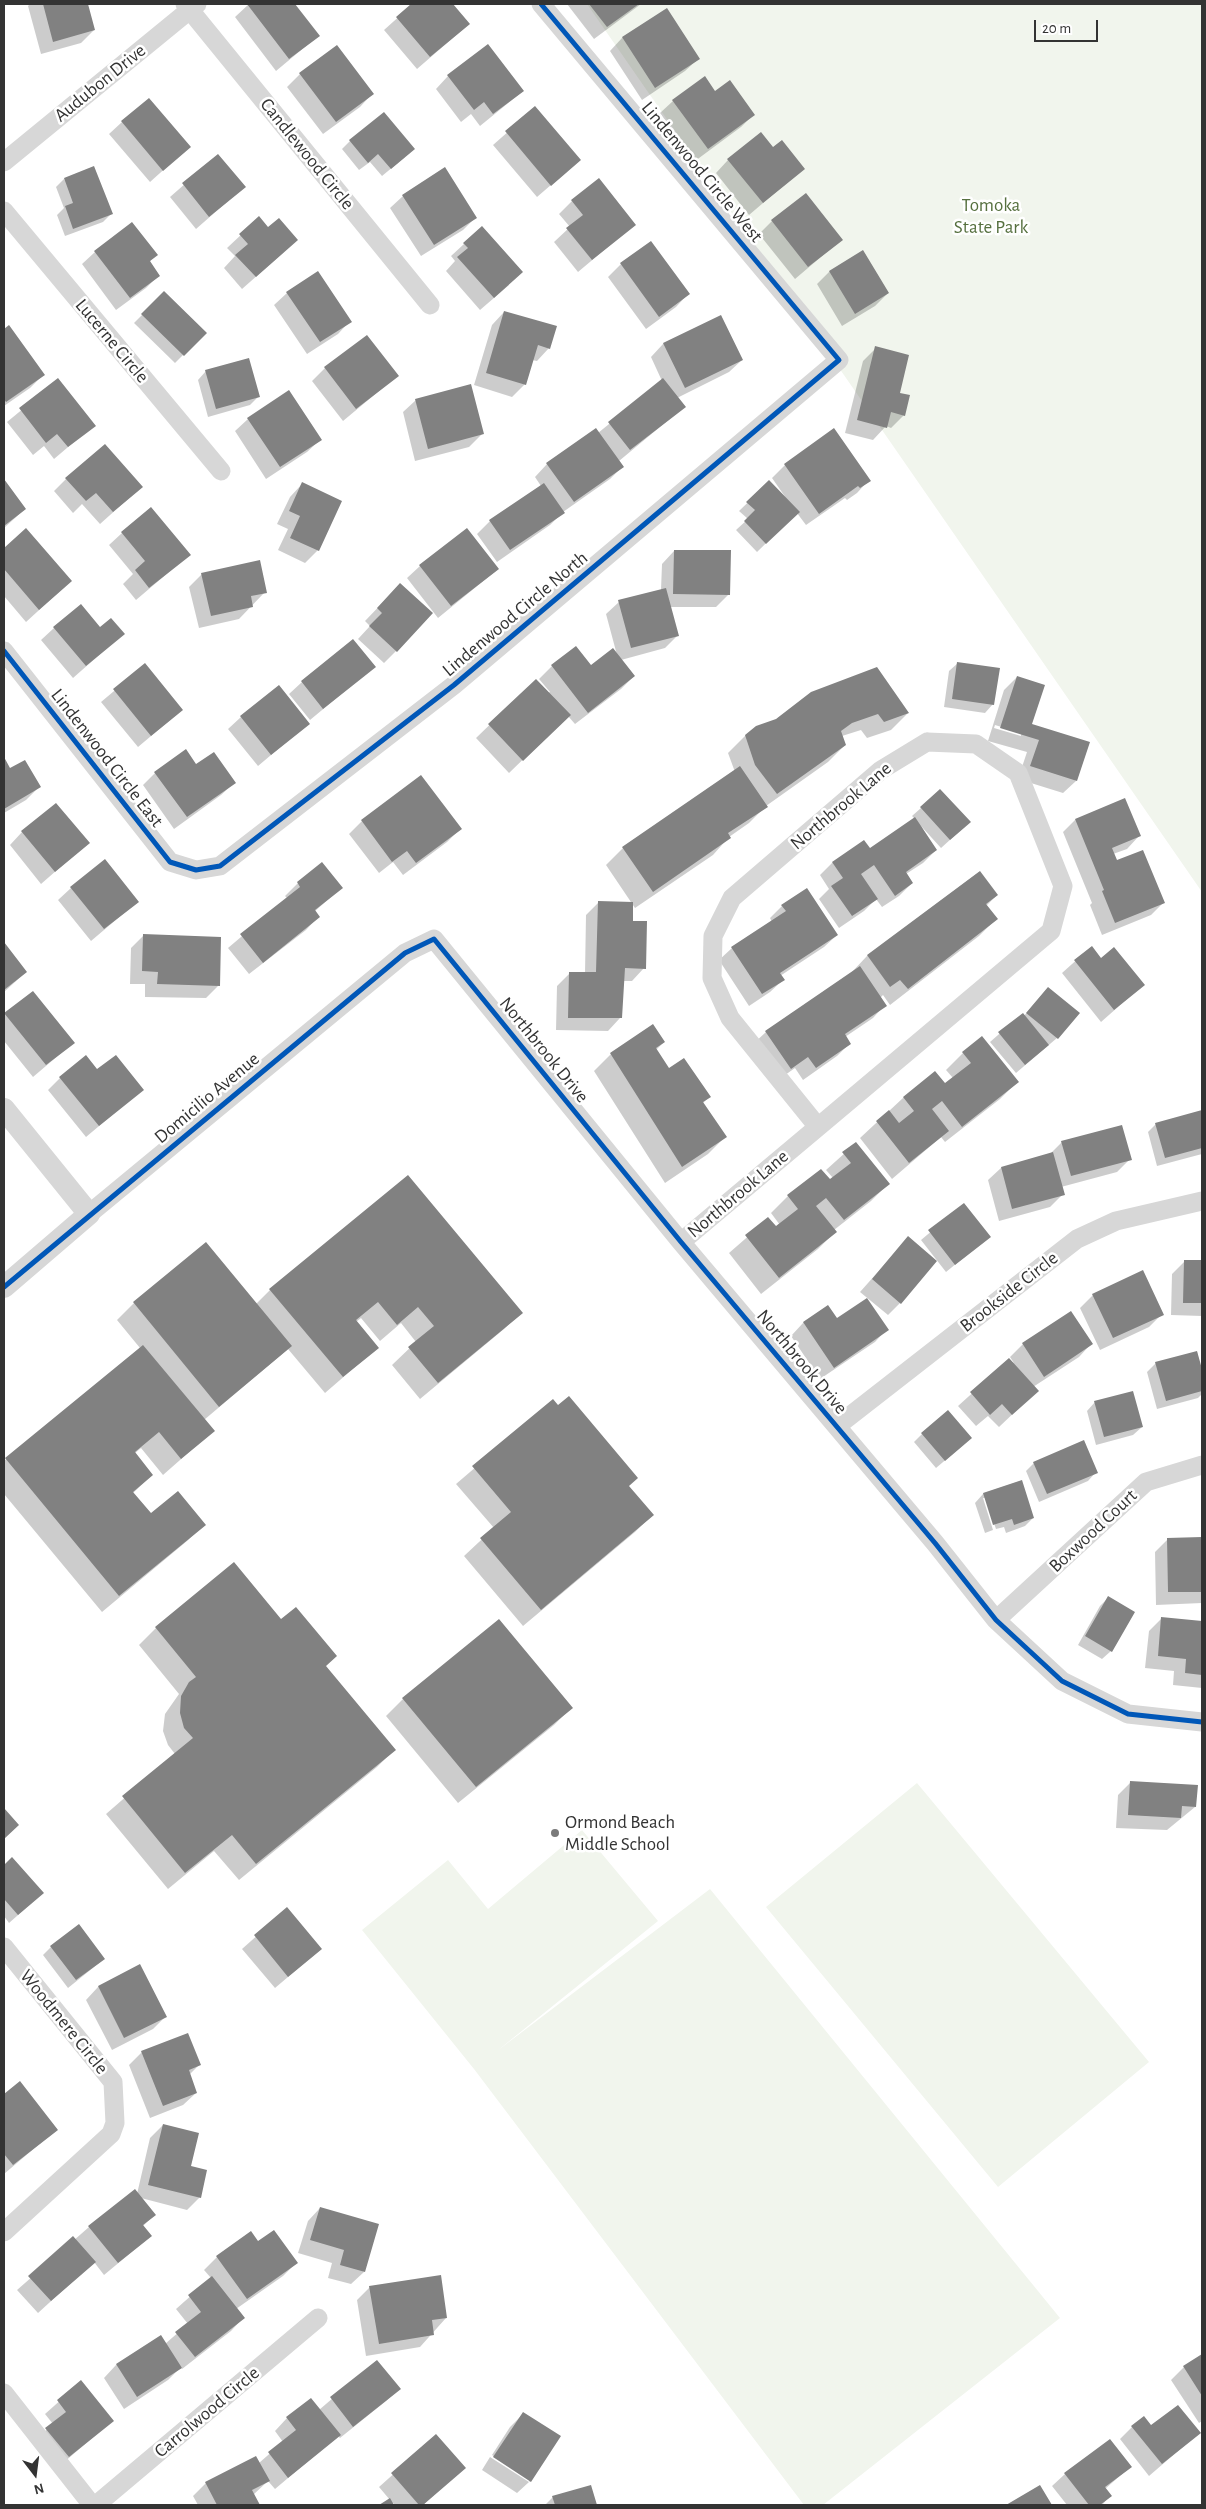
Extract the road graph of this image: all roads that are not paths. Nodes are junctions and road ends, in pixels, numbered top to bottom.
1 (541, 4) edge
2 (191, 6) edge
3 (4, 162) edge
4 (4, 211) edge
5 (430, 305) dead end
6 (840, 360) joint
7 (221, 471) dead end
8 (4, 650) edge
9 (196, 870) joint
10 (434, 939) joint
11 (4, 1109) edge
12 (818, 1127) junction
13 (1202, 1201) edge
14 (89, 1214) junction
15 (681, 1242) junction
16 (4, 1286) edge
17 (837, 1426) junction
18 (1202, 1465) edge
19 (996, 1620) junction
20 (1202, 1722) edge
21 (4, 1948) edge
22 (4, 2232) edge
23 (318, 2318) dead end
24 (4, 2393) edge
25 (92, 2505) edge
26 (96, 2505) edge

1 - 6 street, Lindenwood Circle West
2 - 3 street, Audubon Drive
2 - 5 street, Candlewood Circle
4 - 7 street, Lucerne Circle
6 - 9 street, Lindenwood Circle North
8 - 9 street, Lindenwood Circle East
10 - 14 street, Domicilio Avenue
10 - 15 street, Northbrook Drive
11 - 14 street
12 - 12 street, Northbrook Lane
12 - 15 street, Northbrook Lane
13 - 17 street, Brookside Circle
14 - 16 street, Domicilio Avenue
15 - 17 street, Northbrook Drive
17 - 19 street, Northbrook Drive
18 - 19 street, Boxwood Court
19 - 20 street, Northbrook Drive
21 - 22 street, Woodmere Circle
23 - 26 street, Carrolwood Circle
24 - 25 street

